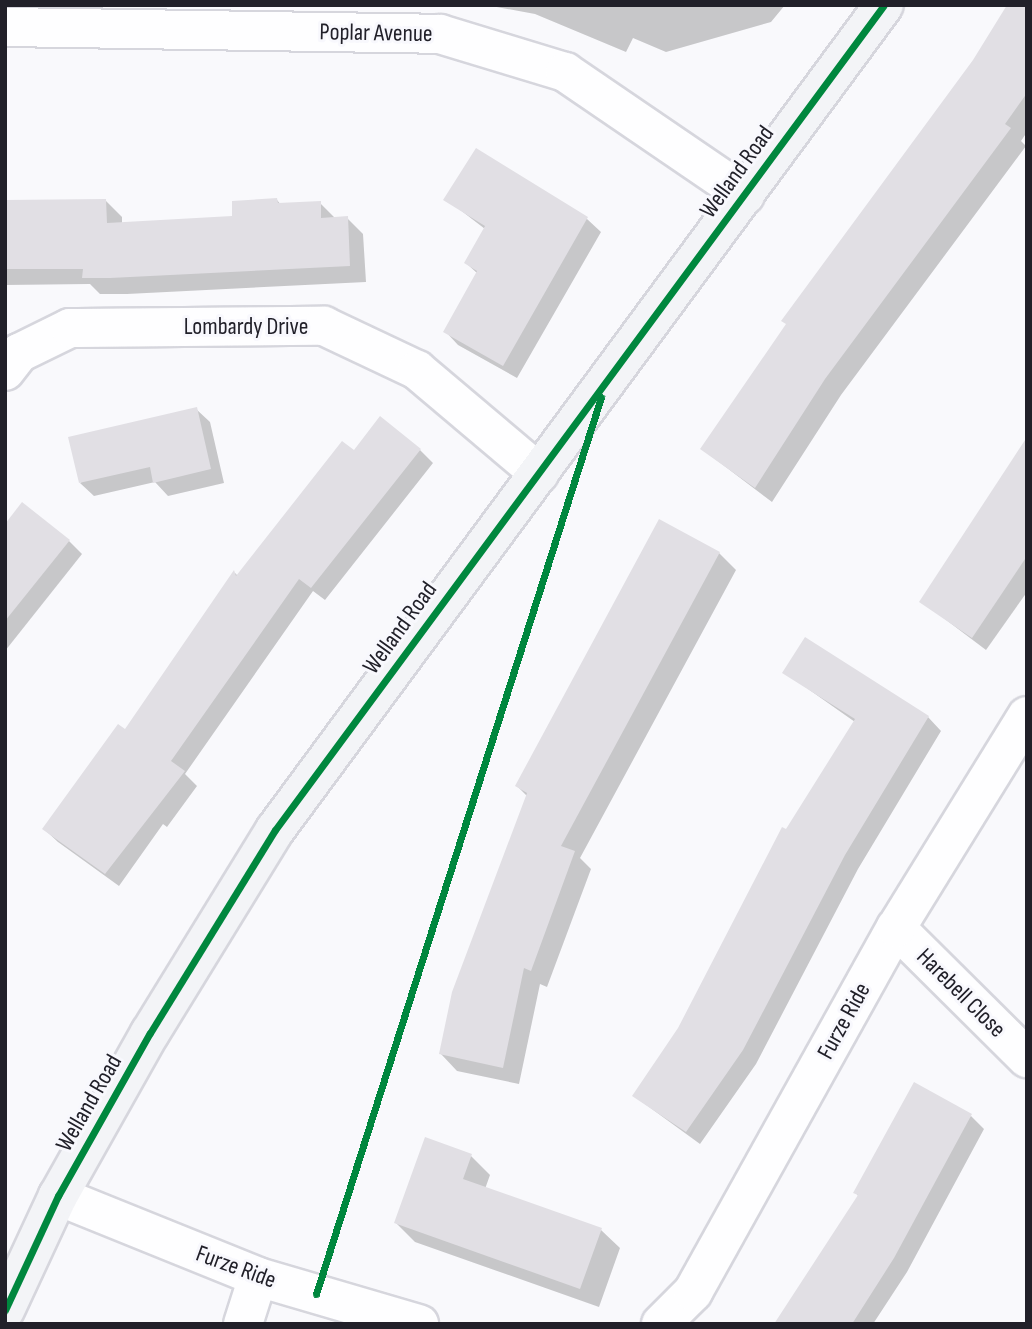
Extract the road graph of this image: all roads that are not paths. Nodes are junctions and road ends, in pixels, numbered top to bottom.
1 (884, 5) edge
2 (5, 27) edge
3 (745, 195) junction
4 (5, 371) edge
5 (539, 472) junction
6 (1027, 716) edge
7 (896, 928) junction
8 (1027, 1058) edge
9 (58, 1196) junction
10 (258, 1277) junction
11 (5, 1310) edge
12 (243, 1324) edge
13 (419, 1324) edge
14 (661, 1324) edge

1 - 3 street, Welland Road
2 - 3 street, Poplar Avenue
3 - 5 street, Welland Road
4 - 5 street, Lombardy Drive
5 - 9 street, Welland Road
6 - 7 street, Furze Ride
7 - 8 street, Harebell Close
7 - 14 street, Furze Ride
9 - 10 street, Furze Ride
9 - 11 street, Welland Road
10 - 12 street
10 - 13 street, Furze Ride

